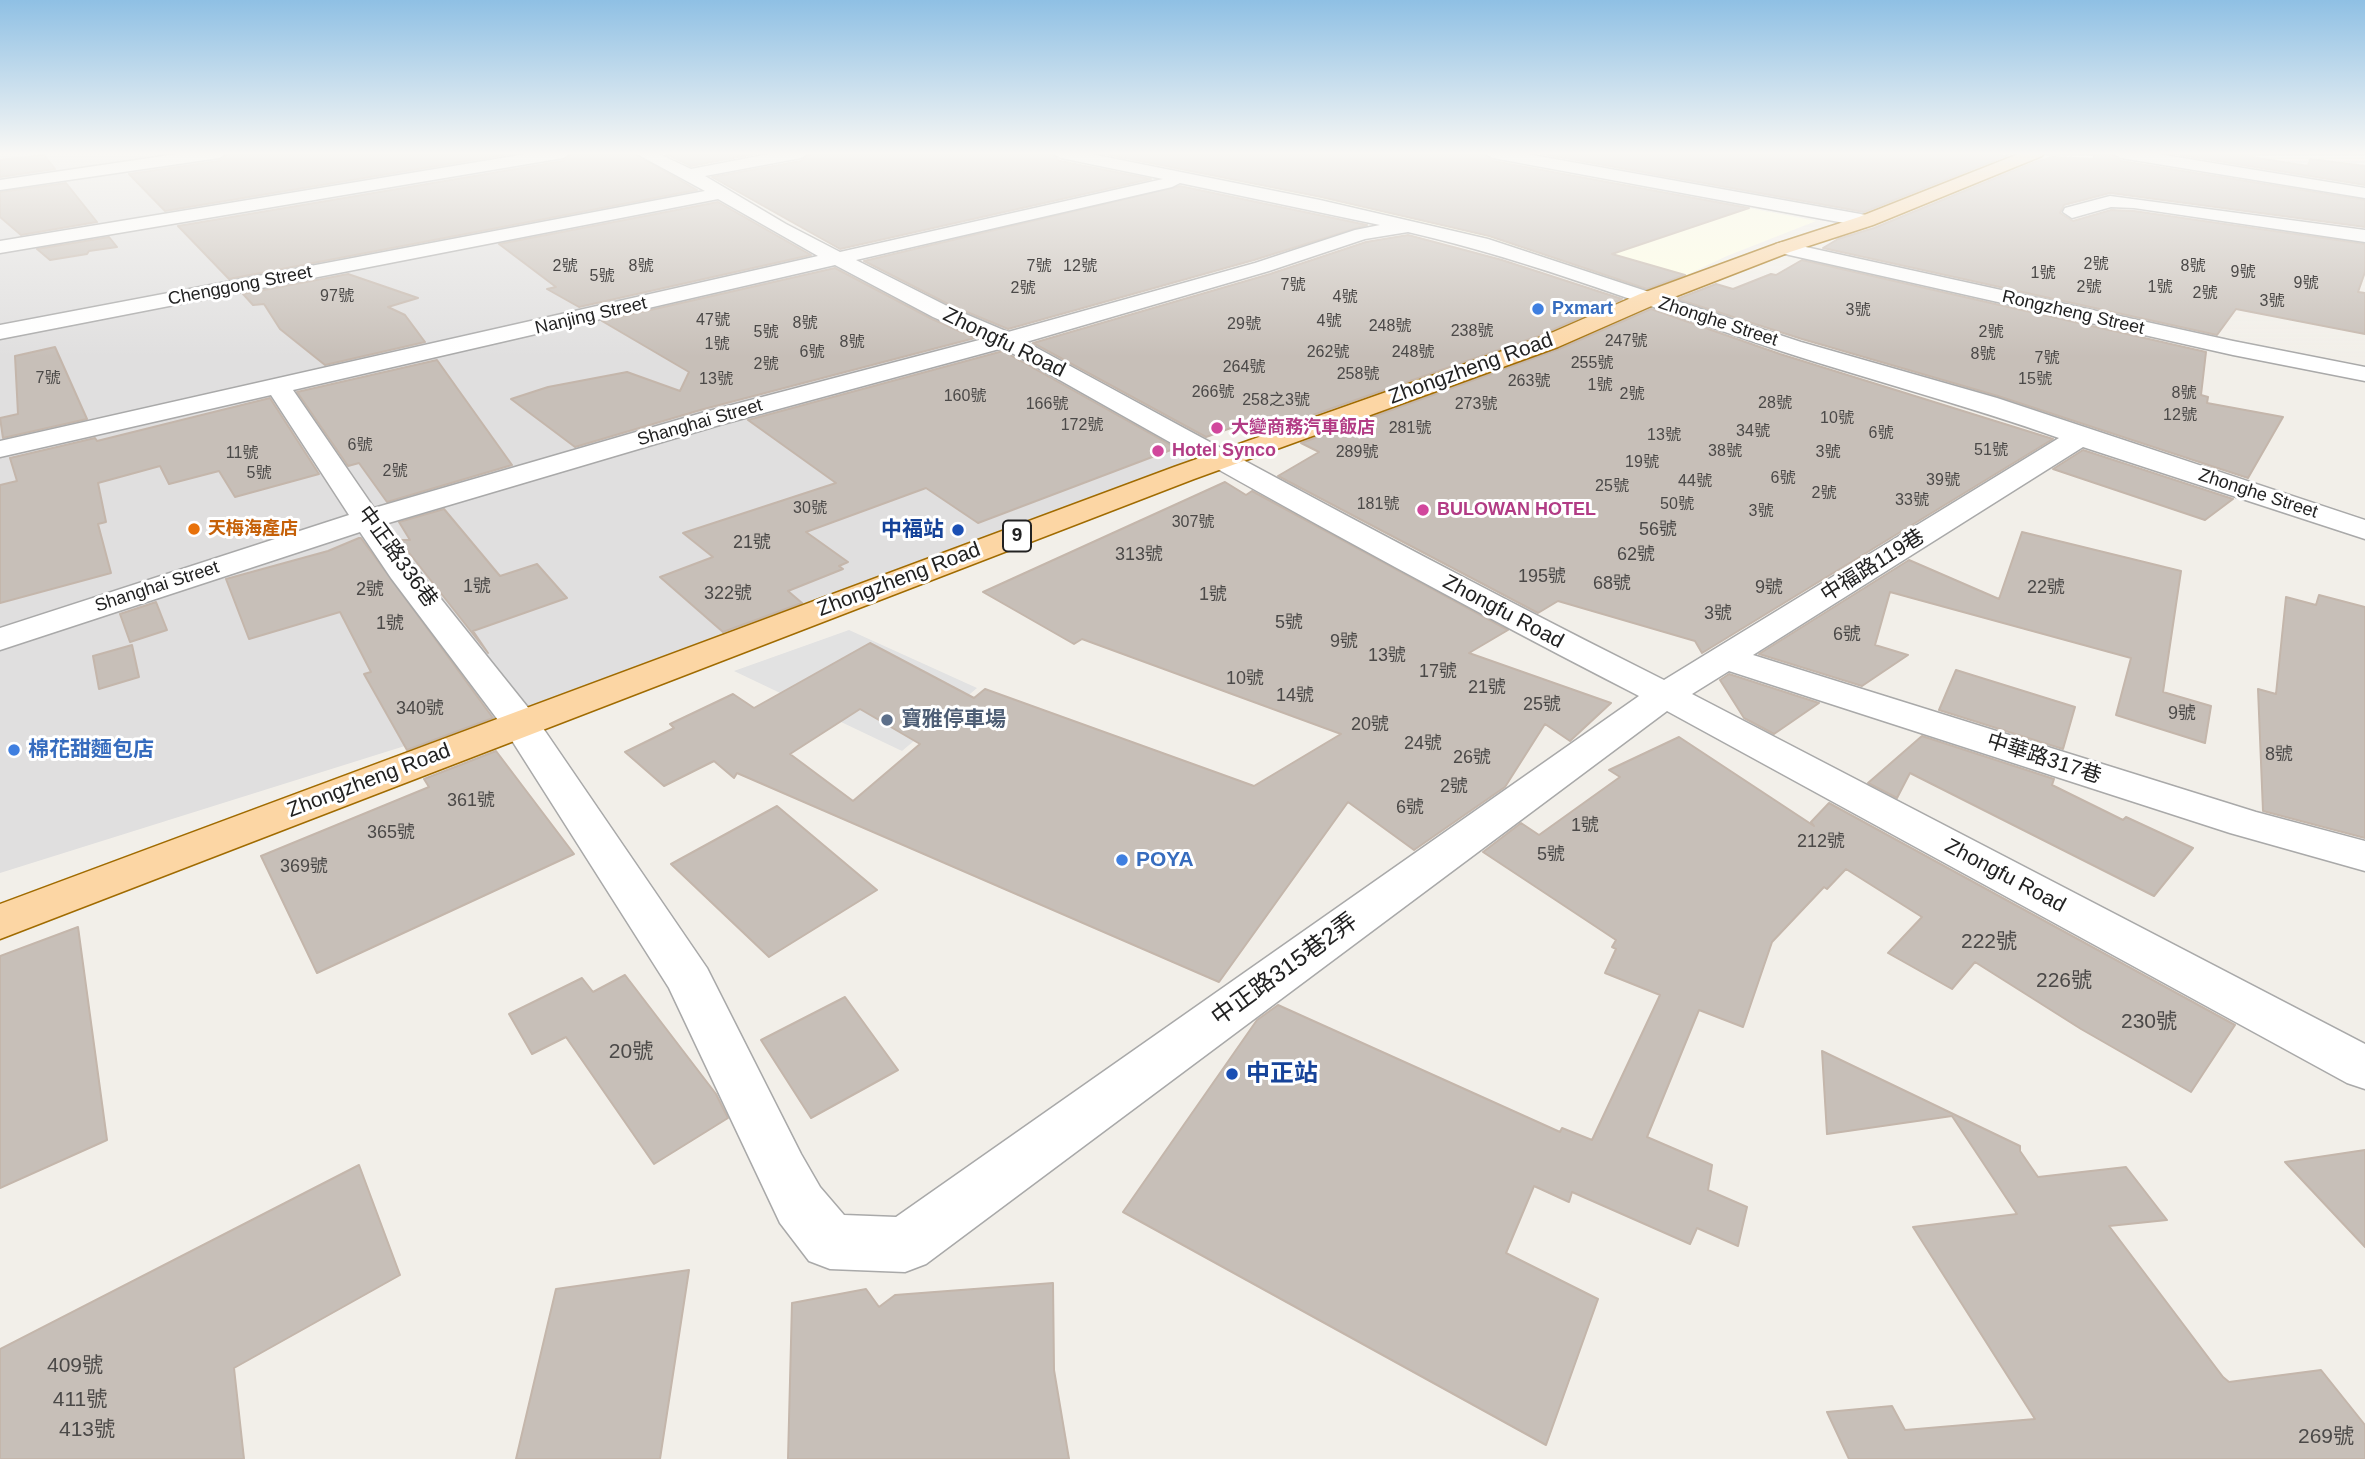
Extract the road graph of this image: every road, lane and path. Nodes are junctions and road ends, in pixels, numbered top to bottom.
1 (155, 221) edge
2 (575, 221) edge
3 (772, 221) edge
4 (1002, 221) edge
5 (1381, 221) edge
6 (1866, 221) edge
7 (2261, 221) edge
8 (1321, 226) dead end
9 (1405, 227) junction
10 (1362, 234) junction
11 (2365, 236) edge
12 (0, 247) edge
13 (1783, 248) junction
14 (838, 258) junction
15 (1648, 299) junction
16 (0, 332) edge
17 (1006, 340) junction
18 (2365, 374) edge
19 (278, 387) junction
20 (2080, 437) junction
21 (0, 449) edge
22 (1220, 459) junction
23 (368, 519) junction
24 (2365, 530) edge
25 (0, 639) edge
26 (1725, 658) junction
27 (1665, 695) junction
28 (520, 723) junction
29 (2365, 856) edge
30 (0, 922) edge
31 (2365, 1068) edge
32 (905, 1245) joint

1 - 12 street
2 - 16 street
3 - 14 street, Zhongfu Road
4 - 14 street, Nanjing Street
5 - 9 street, Zhonghe Street
6 - 13 main road, Zhongzheng Road / 9
7 - 11 street
8 - 10 street
9 - 10 street, Shanghai Street
9 - 15 street, Zhonghe Street
10 - 17 street, Shanghai Street
13 - 15 main road, Zhongzheng Road / 9
13 - 18 street, Rongzheng Street
14 - 17 street, Zhongfu Road
14 - 19 street, Nanjing Street
15 - 20 street, Zhonghe Street
15 - 22 main road, Zhongzheng Road / 9
17 - 22 street, Zhongfu Road
17 - 23 street, Shanghai Street
19 - 21 street, Nanjing Street
19 - 23 street, 中正路336巷
20 - 24 street, Zhonghe Street
20 - 26 street, 中福路119巷
22 - 27 street, Zhongfu Road
22 - 28 main road, Zhongzheng Road / 9
23 - 25 street, Shanghai Street
23 - 28 street, 中正路336巷
26 - 27 street, 中福路119巷
26 - 29 street, 中華路317巷
27 - 31 street, Zhongfu Road
27 - 32 street, 中正路315巷2弄
28 - 30 main road, Zhongzheng Road / 9
28 - 32 street, 中正路336巷

